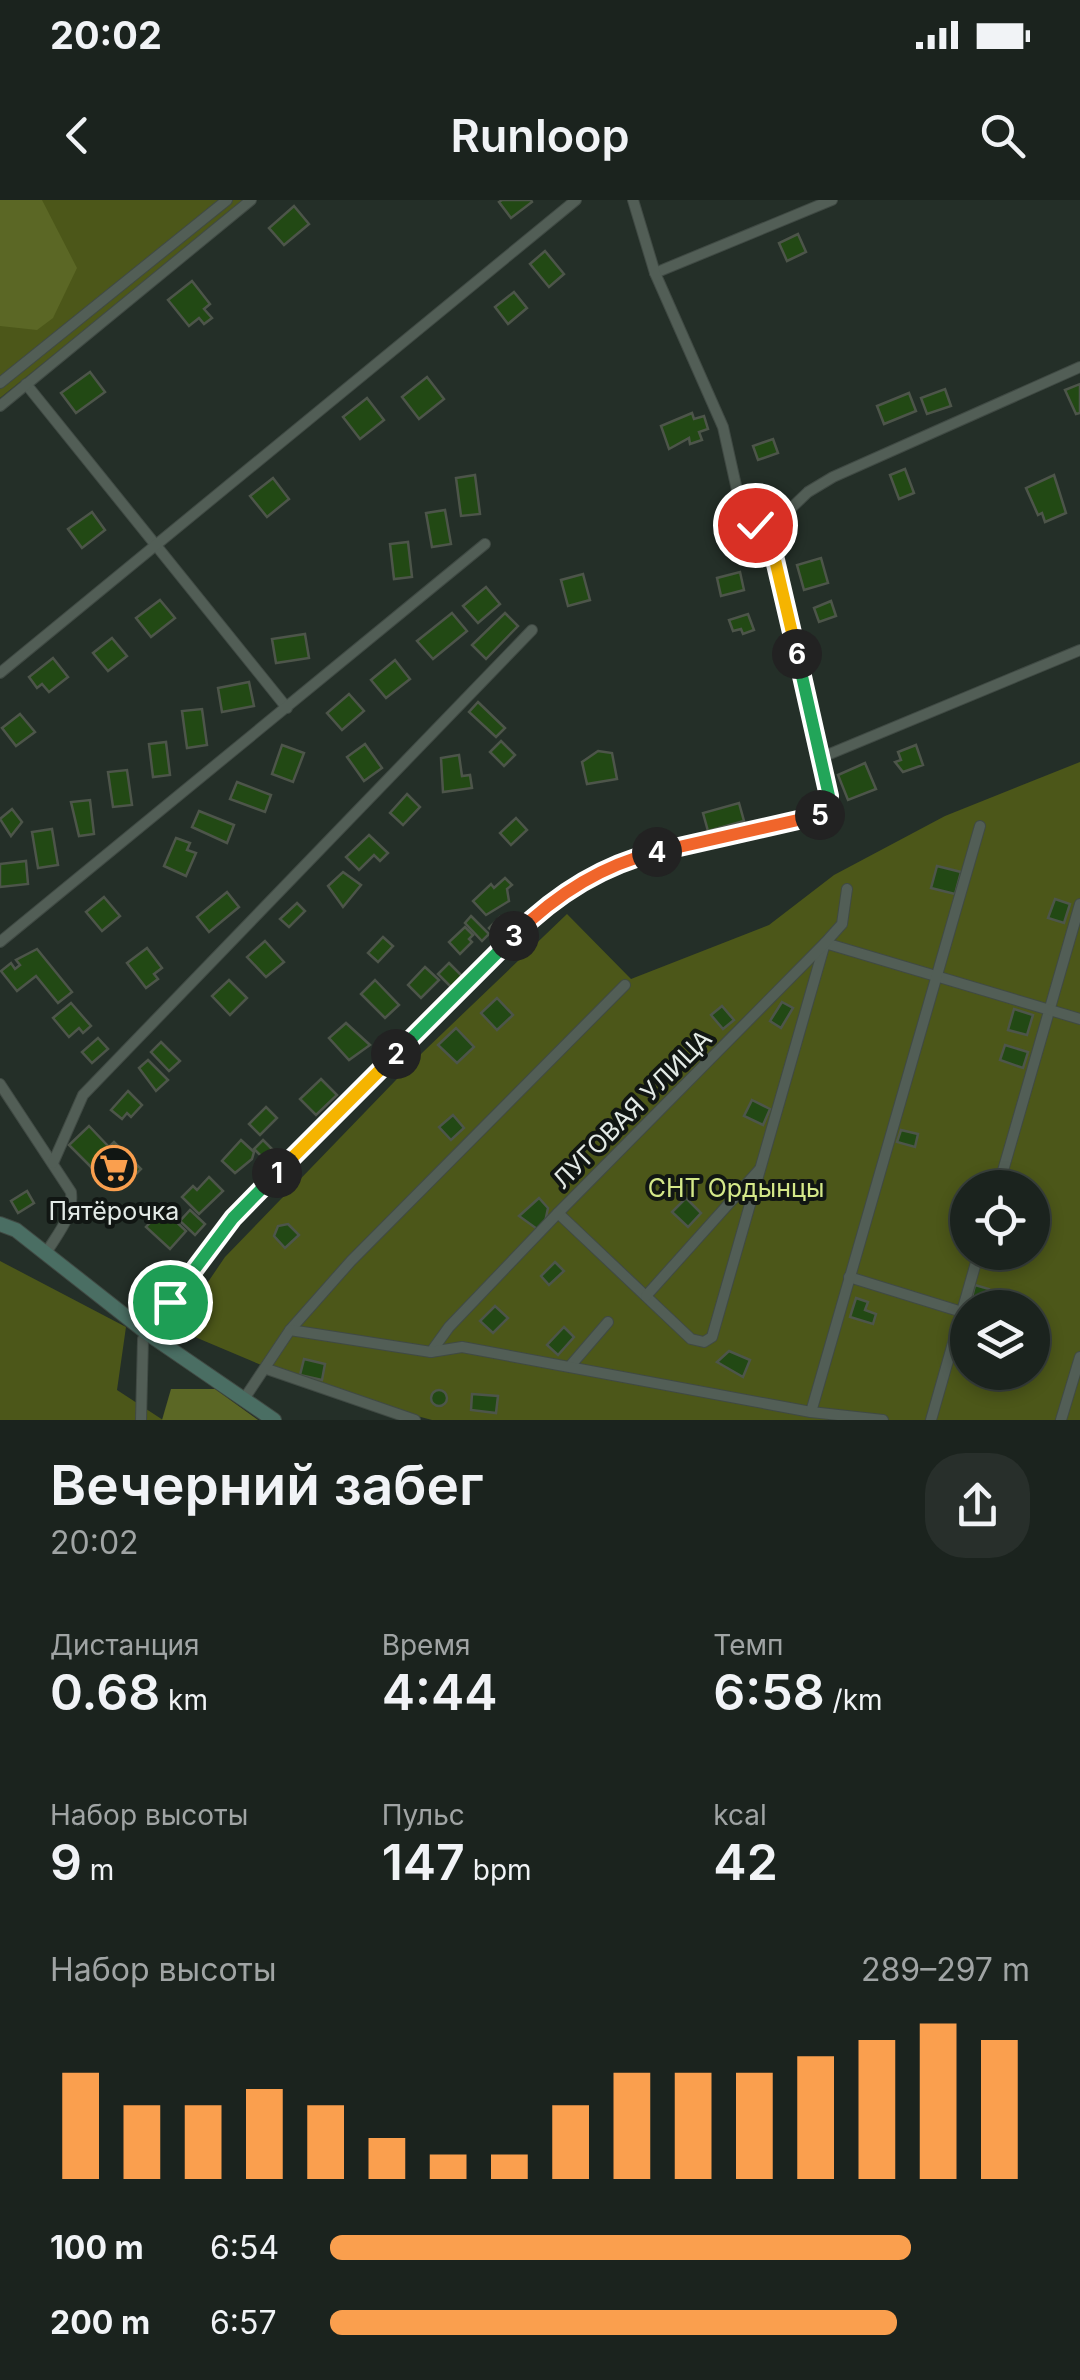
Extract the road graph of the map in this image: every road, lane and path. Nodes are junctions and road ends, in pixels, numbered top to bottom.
1 (227, 200) edge
2 (251, 200) edge
3 (576, 200) edge
4 (633, 200) edge
5 (832, 200) edge
6 (655, 273) junction
7 (1080, 367) edge
8 (0, 383) edge
9 (26, 384) junction
10 (0, 406) edge
11 (764, 534) junction
12 (486, 544) dead end
13 (154, 545) junction
14 (532, 630) dead end
15 (1080, 650) edge
16 (0, 673) edge
17 (288, 708) junction
18 (820, 758) junction
19 (980, 826) dead end
20 (847, 890) dead end
21 (1080, 904) edge
22 (0, 942) edge
23 (825, 943) junction
24 (935, 974) junction
25 (625, 985) dead end
26 (1049, 1010) junction
27 (1080, 1019) edge
28 (0, 1084) edge
29 (53, 1163) junction
30 (761, 1168) junction
31 (1003, 1170) edge
32 (558, 1213) junction
33 (0, 1224) edge
34 (46, 1253) junction
35 (849, 1277) junction
36 (646, 1296) junction
37 (950, 1308) edge
38 (608, 1322) dead end
39 (290, 1330) junction
40 (147, 1333) junction
41 (431, 1352) junction
42 (950, 1354) edge
43 (1080, 1357) edge
44 (571, 1365) junction
45 (267, 1369) junction
46 (244, 1399) junction
47 (811, 1412) junction
48 (142, 1420) edge
49 (274, 1420) edge
50 (415, 1420) edge
51 (883, 1420) edge
52 (931, 1420) edge
53 (1061, 1420) edge

1 - 8 street
2 - 9 street
3 - 13 street
4 - 6 street
5 - 6 street
6 - 11 street
7 - 11 street
9 - 10 street
9 - 13 street
11 - 18 street
12 - 17 street
13 - 16 street
13 - 17 street
14 - 29 street
15 - 18 street
17 - 22 street
18 - 40 street
19 - 24 street
20 - 23 street, ЛУГОВАЯ УЛИЦА
21 - 26 street
23 - 24 street
23 - 30 street
23 - 32 street, ЛУГОВАЯ УЛИЦА
24 - 26 street
24 - 35 street
25 - 39 street
26 - 27 street
26 - 31 street
28 - 29 street
29 - 34 street
30 - 36 street
30 - 36 street
32 - 36 street
32 - 41 street, ЛУГОВАЯ УЛИЦА
33 - 34 street
34 - 40 street
35 - 37 street
35 - 47 street
38 - 44 street
39 - 41 street
39 - 45 street
40 - 46 street
40 - 48 street
41 - 44 street
42 - 52 street
43 - 53 street
44 - 47 street
45 - 46 street
45 - 50 street
46 - 49 street
47 - 51 street

